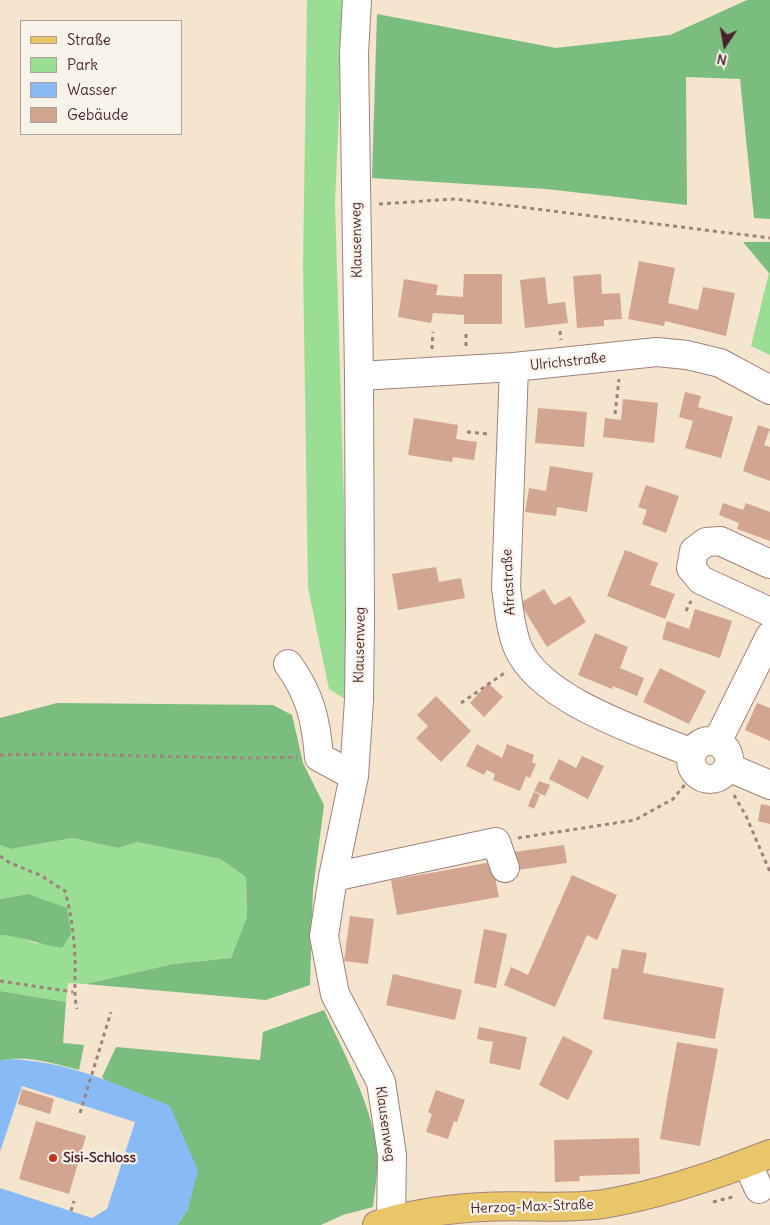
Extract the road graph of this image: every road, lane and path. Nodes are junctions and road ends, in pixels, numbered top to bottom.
1 (358, 0) edge
2 (356, 209) junction
3 (770, 238) edge
4 (514, 367) junction
5 (359, 376) junction
6 (770, 390) edge
7 (770, 564) edge
8 (770, 612) edge
9 (770, 636) edge
10 (527, 662) junction
11 (288, 664) dead end
12 (462, 703) dead end
13 (717, 742) junction
14 (0, 755) edge
15 (319, 757) junction
16 (694, 763) junction
17 (725, 771) junction
18 (354, 776) junction
19 (770, 785) edge
20 (496, 842) junction
21 (0, 856) edge
22 (505, 868) dead end
23 (770, 872) edge
24 (333, 877) junction
25 (0, 981) edge
26 (73, 992) junction
27 (77, 1009) dead end
28 (111, 1012) dead end
29 (80, 1113) dead end
30 (759, 1158) edge
31 (759, 1189) dead end
32 (74, 1201) dead end
33 (71, 1211) dead end
34 (384, 1223) edge

1 - 2 street, Klausenweg
2 - 3 path
2 - 5 street, Klausenweg
4 - 5 street, Ulrichstraße
4 - 6 street, Ulrichstraße
4 - 10 street, Afrastraße
5 - 18 street, Klausenweg
7 - 8 street
9 - 13 street
10 - 12 path
10 - 16 street, Afrastraße
11 - 15 street
13 - 16 street
13 - 17 street
14 - 15 path
15 - 18 street
16 - 17 street, Afrastraße
16 - 20 path
17 - 19 street, Afrastraße
17 - 23 path
18 - 24 street, Klausenweg
20 - 22 street
20 - 24 street
21 - 26 path
24 - 34 street, Klausenweg
25 - 26 path
26 - 27 path
28 - 29 path
30 - 31 street
30 - 34 main road, Herzog-Max-Straße
32 - 33 path

